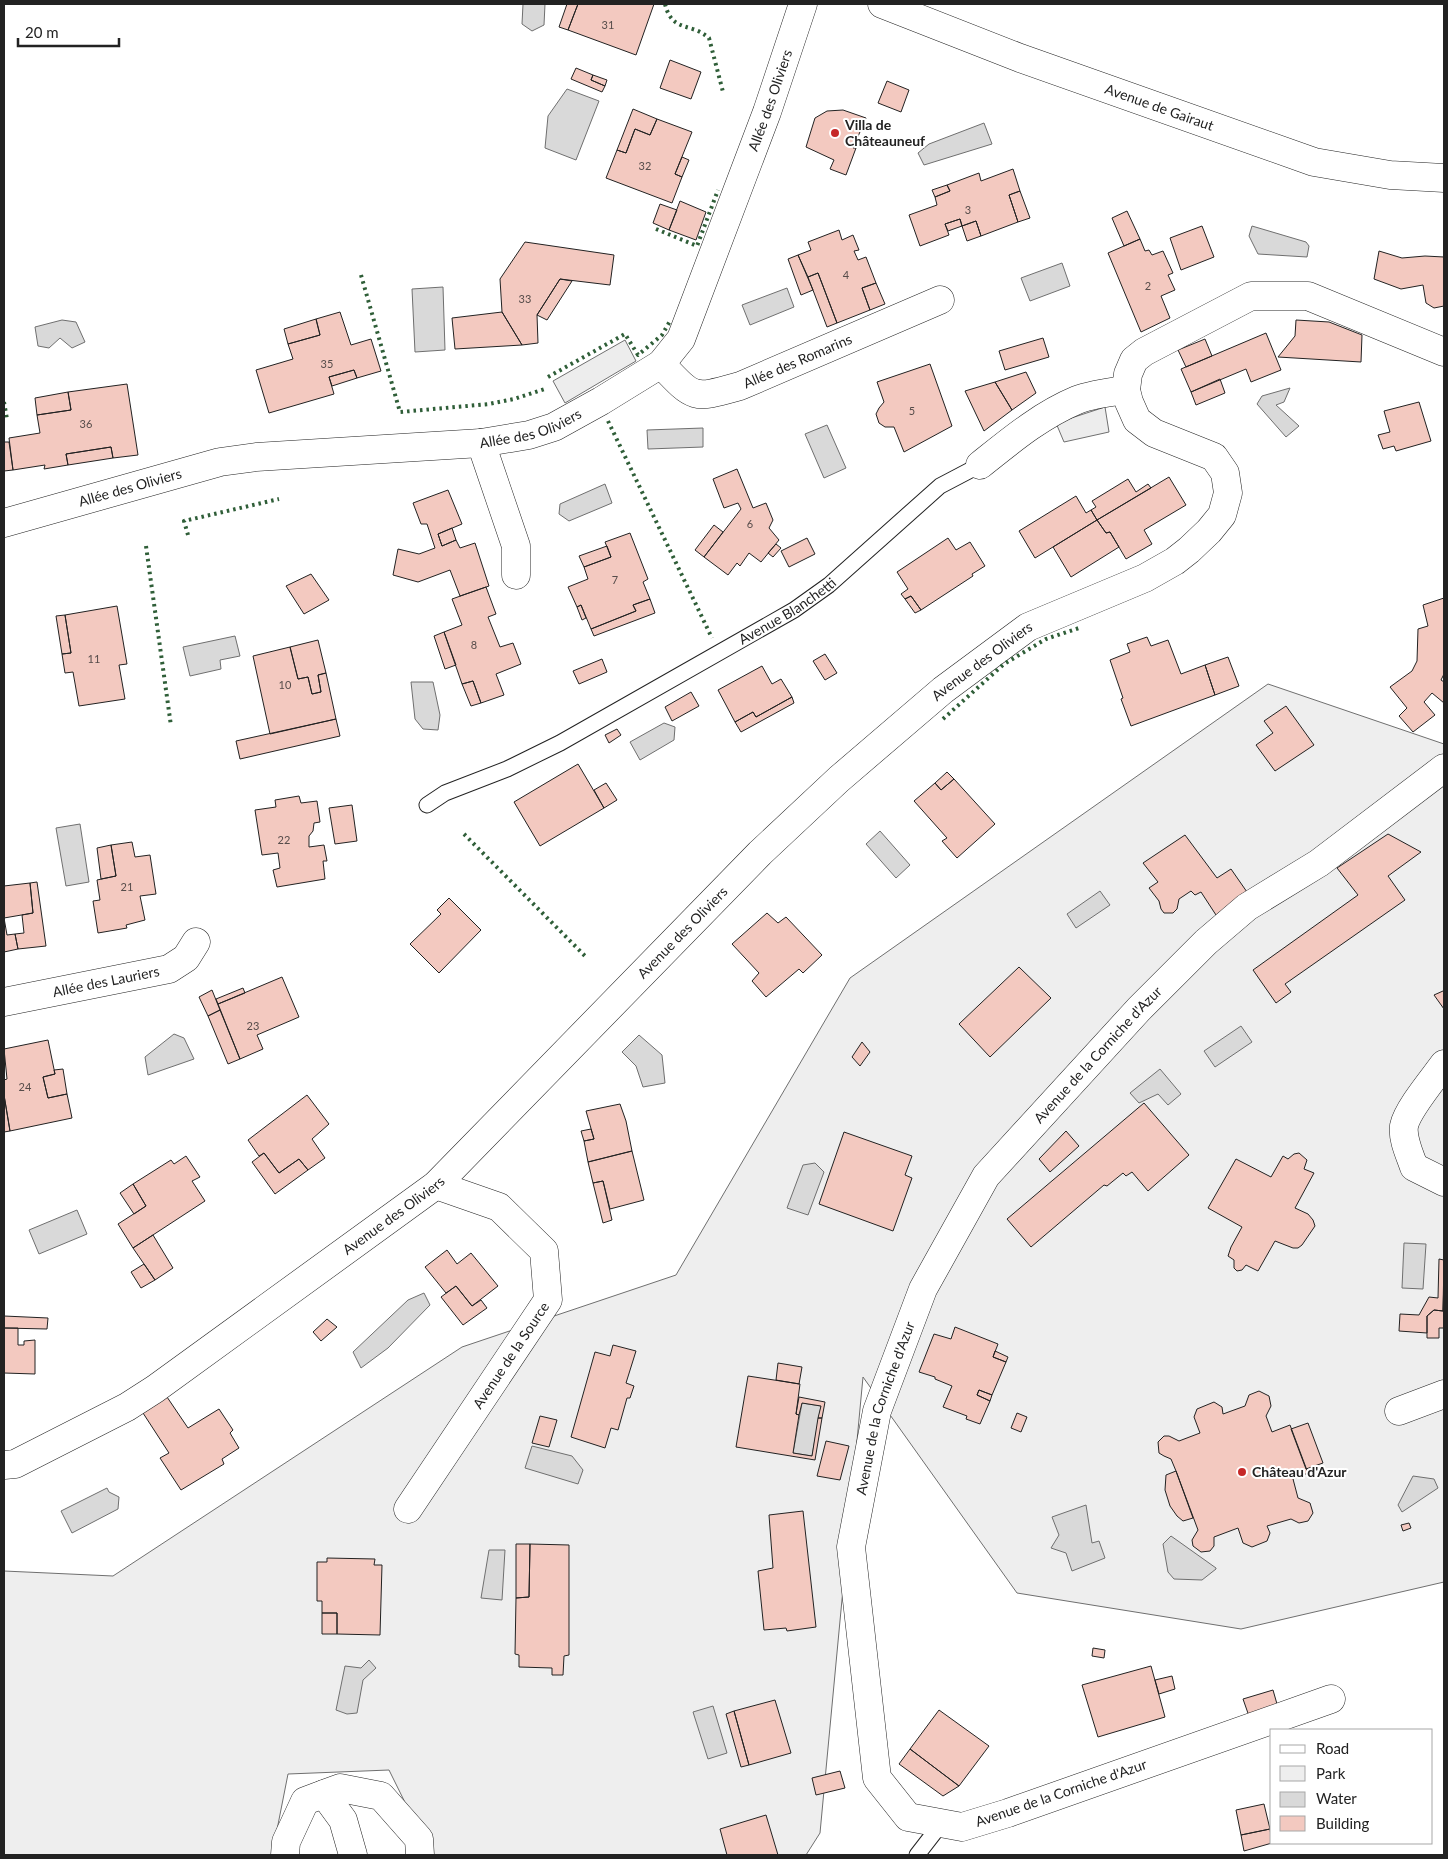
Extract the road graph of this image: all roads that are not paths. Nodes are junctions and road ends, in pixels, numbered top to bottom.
1 (803, 4) edge
2 (882, 4) edge
3 (1444, 178) edge
4 (940, 300) dead end
5 (1444, 352) edge
6 (661, 364) junction
7 (1126, 390) junction
8 (481, 443) junction
9 (980, 465) joint
10 (4, 523) edge
11 (516, 575) dead end
12 (1444, 768) edge
13 (427, 805) dead end
14 (196, 942) dead end
15 (4, 1002) edge
16 (1444, 1064) edge
17 (1444, 1182) edge
18 (436, 1185) junction
19 (1444, 1394) edge
20 (1398, 1411) dead end
21 (4, 1465) edge
22 (408, 1509) dead end
23 (1331, 1699) dead end
24 (324, 1794) junction
25 (941, 1824) junction
26 (285, 1855) edge
27 (353, 1855) edge
28 (420, 1855) edge
29 (917, 1855) edge

1 - 6 street, Allée des Oliviers
2 - 3 street, Avenue de Gairaut
4 - 6 street, Allée des Romarins
5 - 7 street
6 - 8 street, Allée des Oliviers
7 - 9 street, Avenue Blanchetti
7 - 18 street, Avenue des Oliviers
8 - 10 street, Allée des Oliviers
8 - 11 street
9 - 13 lane, Avenue Blanchetti
12 - 25 street, Avenue de la Corniche d'Azur
14 - 15 street, Allée des Lauriers
16 - 17 street
18 - 21 street, Avenue des Oliviers
18 - 22 street, Avenue de la Source
19 - 20 street
23 - 25 street, Avenue de la Corniche d'Azur
24 - 26 street
24 - 27 street
24 - 28 street
25 - 29 lane

